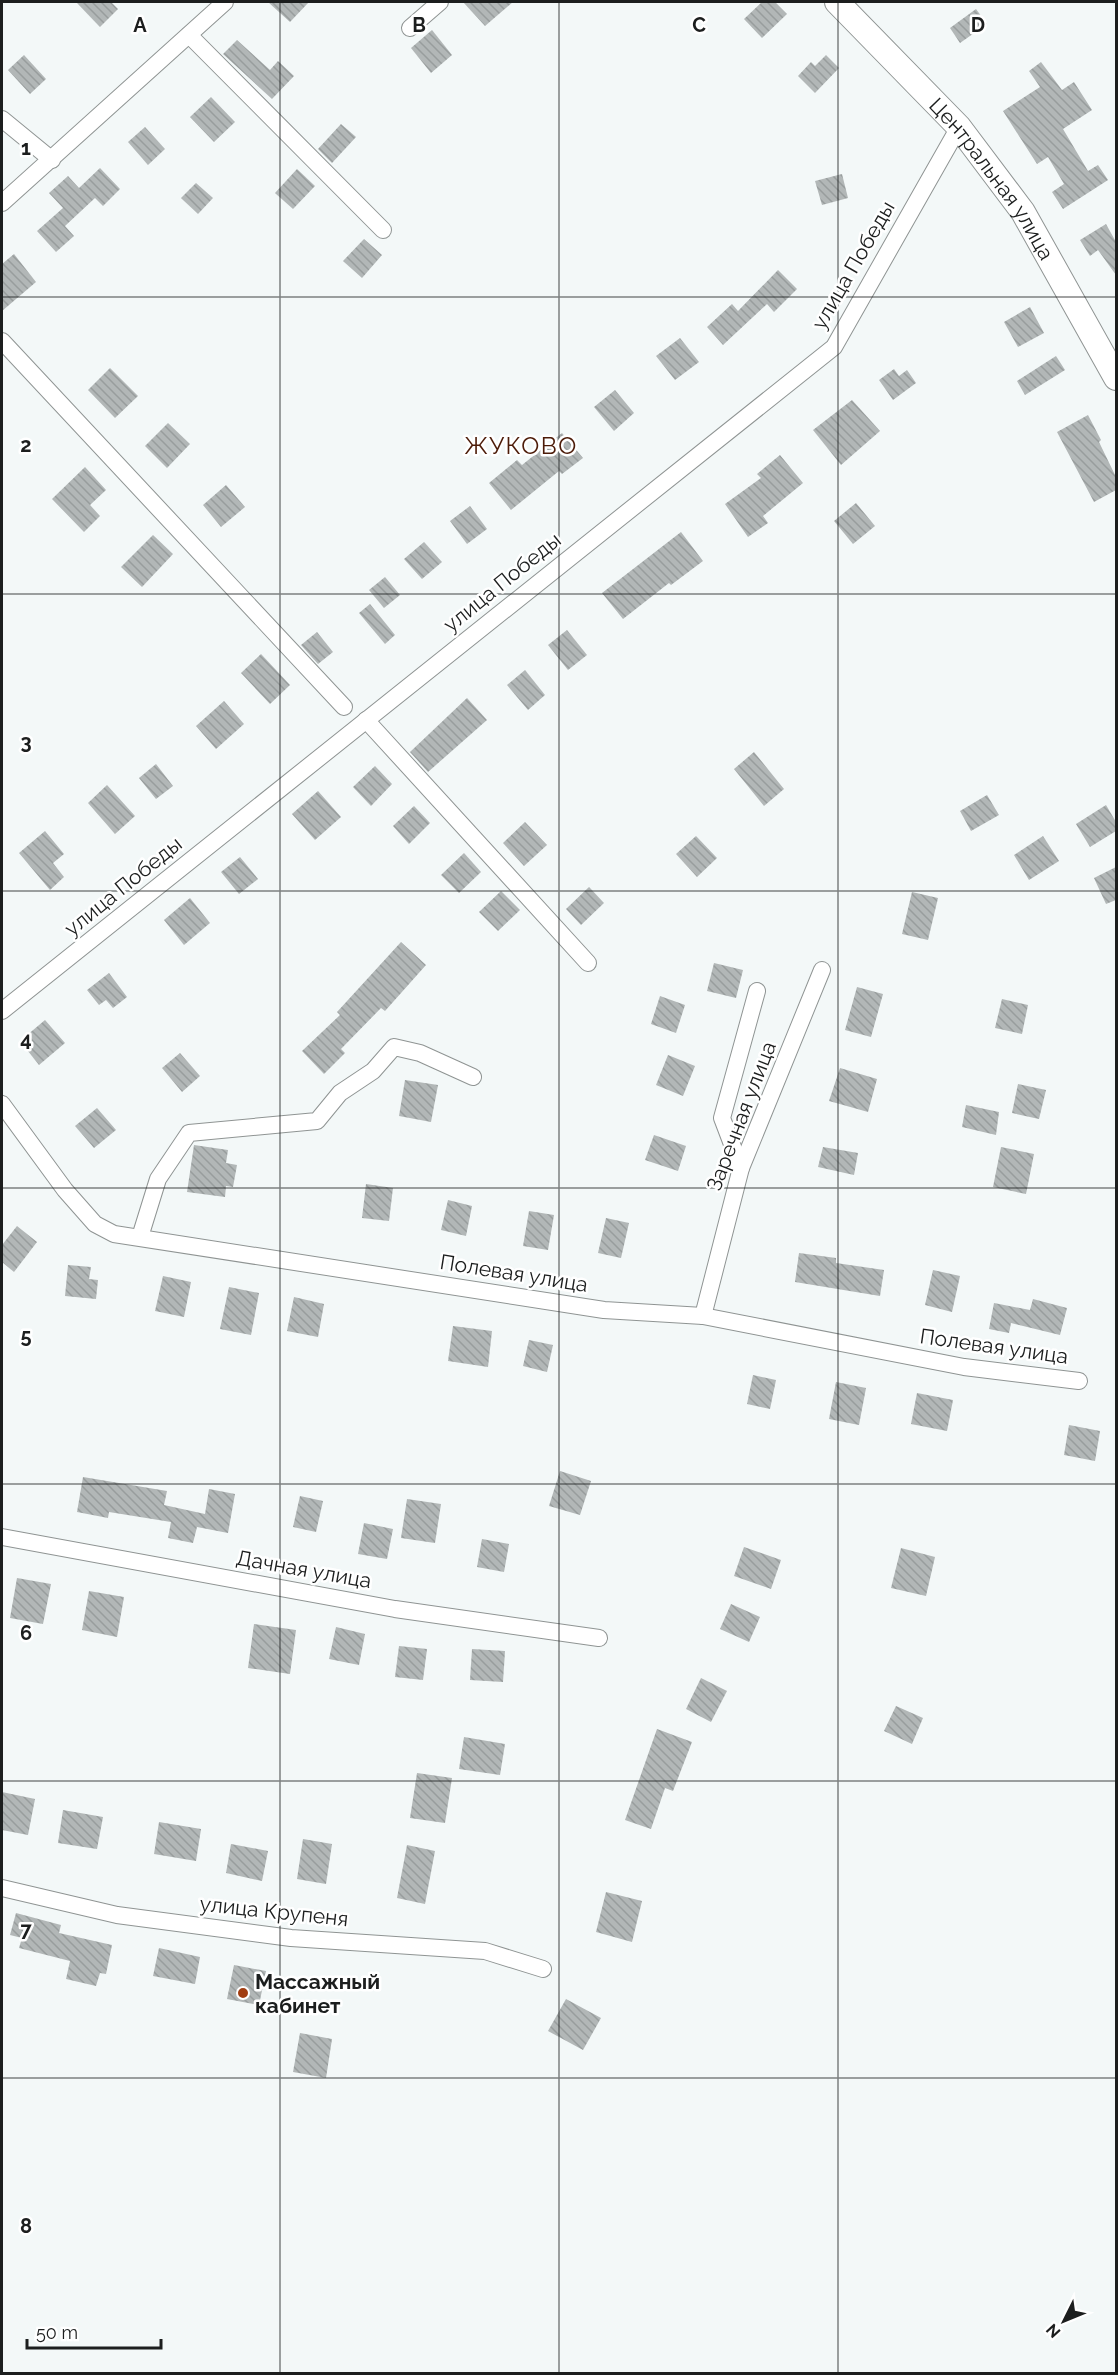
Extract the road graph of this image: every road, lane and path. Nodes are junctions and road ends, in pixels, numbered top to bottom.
1 (225, 2) edge
2 (440, 2) edge
3 (837, 2) edge
4 (410, 27) dead end
5 (189, 35) junction
6 (2, 119) edge
7 (959, 127) junction
8 (52, 160) junction
9 (2, 203) edge
10 (383, 230) dead end
11 (2, 341) edge
12 (1116, 378) edge
13 (344, 707) dead end
14 (366, 720) junction
15 (588, 963) dead end
16 (822, 970) dead end
17 (757, 991) dead end
18 (2, 1011) edge
19 (472, 1077) dead end
20 (2, 1104) edge
21 (741, 1168) junction
22 (140, 1237) junction
23 (703, 1316) junction
24 (1079, 1381) dead end
25 (2, 1537) edge
26 (599, 1638) dead end
27 (2, 1888) edge
28 (543, 1969) dead end

1 - 5 street
2 - 4 street
3 - 7 street, Центральная улица
5 - 8 street
5 - 10 street
6 - 8 street
7 - 12 street, Центральная улица
7 - 14 street, улица Победы
8 - 9 street
11 - 13 street
14 - 15 street
14 - 18 street, улица Победы
16 - 21 street, Заречная улица
17 - 21 street
19 - 22 street
20 - 22 street, Полевая улица
21 - 23 street, Заречная улица
22 - 23 street, Полевая улица
23 - 24 street, Полевая улица
25 - 26 street, Дачная улица
27 - 28 street, улица Крупеня

